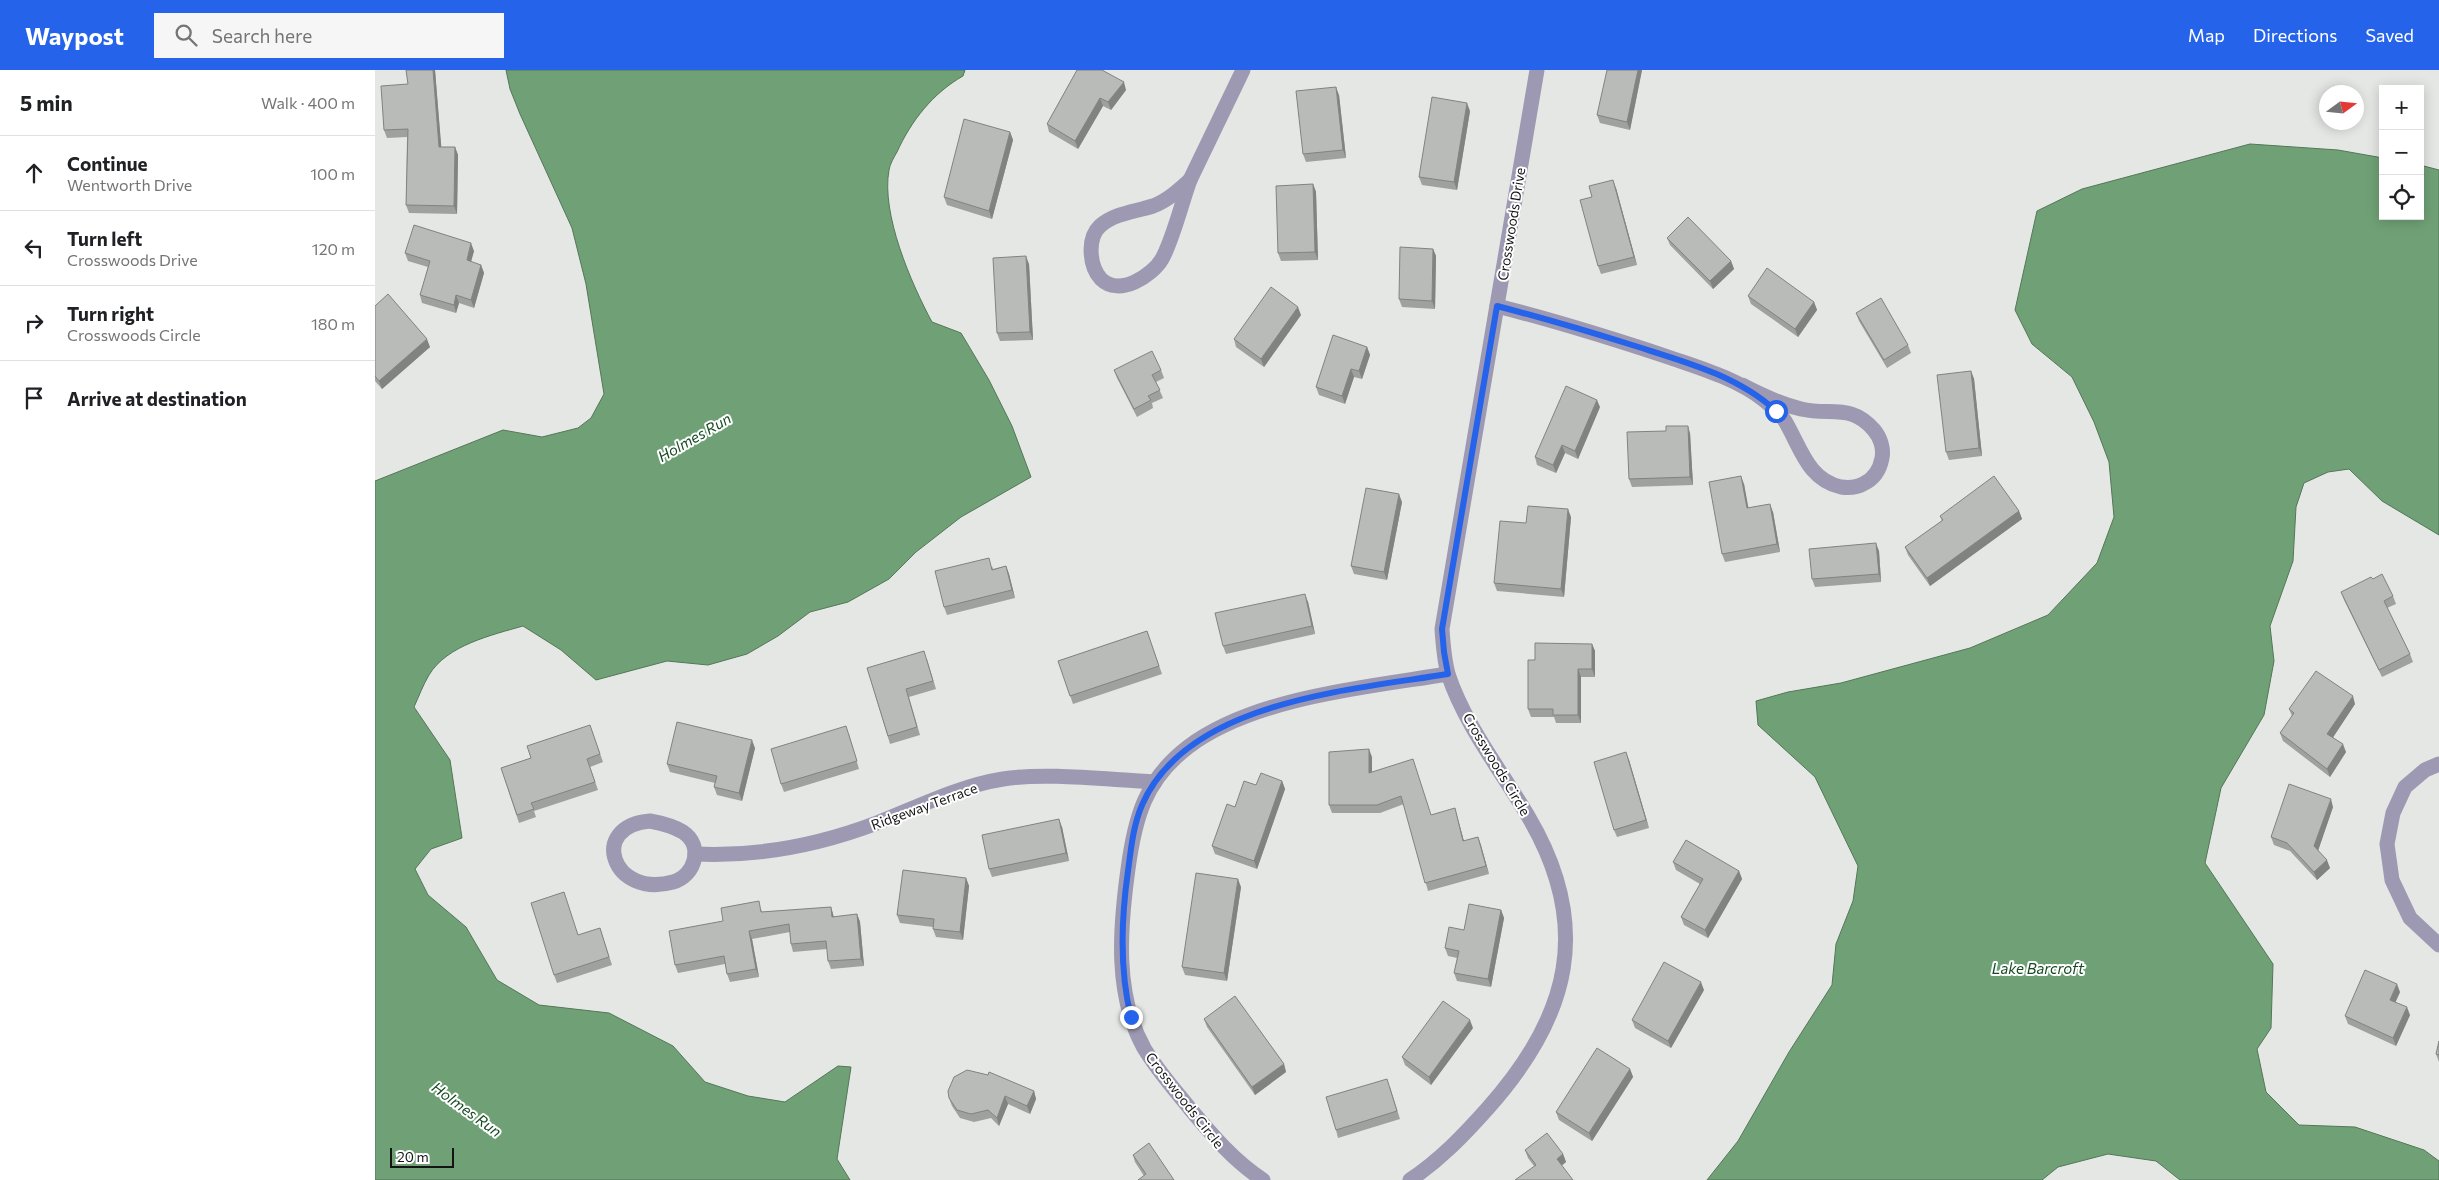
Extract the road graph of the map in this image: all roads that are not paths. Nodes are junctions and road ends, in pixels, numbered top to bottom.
1 (1243, 70) edge
2 (1537, 70) edge
3 (1189, 180) junction
4 (1497, 306) junction
5 (1742, 385) junction
6 (1448, 674) junction
7 (2439, 764) edge
8 (1155, 782) junction
9 (695, 854) junction
10 (2439, 945) edge
11 (1263, 1180) edge
12 (1410, 1180) edge

1 - 3 street
2 - 4 street, Crosswoods Drive
3 - 3 street
4 - 5 street
4 - 6 street, Crosswoods Drive
5 - 5 street
6 - 8 street, Crosswoods Circle
6 - 12 street, Crosswoods Circle
7 - 10 street
8 - 9 street, Ridgeway Terrace
8 - 11 street, Crosswoods Circle
9 - 9 street

